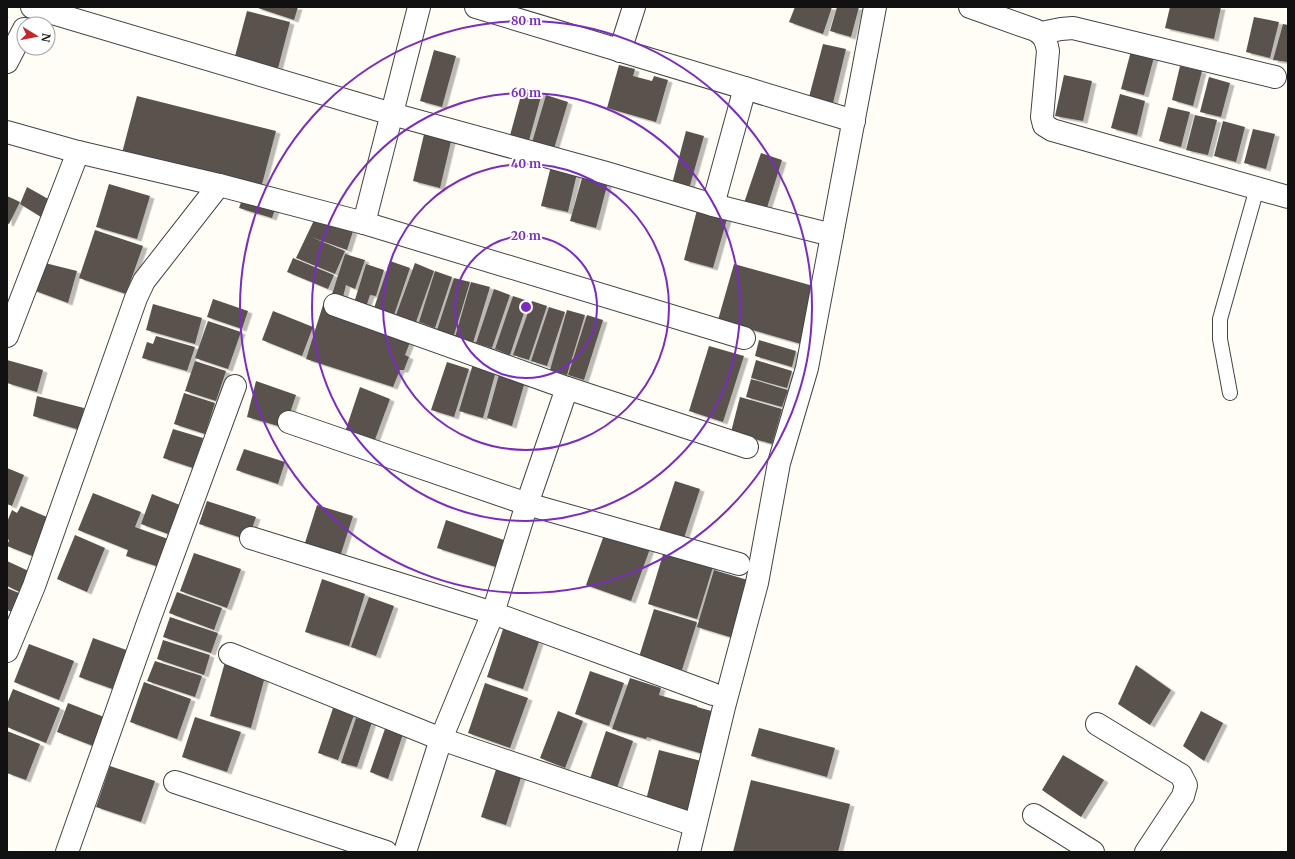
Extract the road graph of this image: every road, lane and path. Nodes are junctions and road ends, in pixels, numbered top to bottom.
1 (419, 7) edge
2 (476, 7) edge
3 (634, 7) edge
4 (875, 7) edge
5 (970, 7) edge
6 (32, 11) edge
7 (1041, 33) junction
8 (16, 45) edge
9 (620, 51) junction
10 (7, 62) edge
11 (1275, 77) dead end
12 (744, 88) junction
13 (392, 114) junction
14 (854, 121) junction
15 (7, 132) edge
16 (78, 152) junction
17 (219, 185) junction
18 (1257, 188) junction
19 (1288, 197) edge
20 (712, 205) junction
21 (364, 223) junction
22 (832, 235) junction
23 (335, 305) dead end
24 (7, 336) edge
25 (744, 338) dead end
26 (235, 386) dead end
27 (567, 388) junction
28 (1230, 393) dead end
29 (288, 422) dead end
30 (747, 447) dead end
31 (527, 504) junction
32 (252, 538) dead end
33 (739, 564) dead end
34 (493, 613) junction
35 (7, 650) edge
36 (230, 654) dead end
37 (713, 694) dead end
38 (1097, 724) dead end
39 (441, 739) junction
40 (175, 782) dead end
41 (1034, 815) dead end
42 (686, 822) dead end
43 (67, 852) edge
44 (386, 852) edge
45 (405, 852) edge
46 (689, 852) edge
47 (1093, 852) edge
48 (1146, 852) edge

1 - 13 street
2 - 9 street
3 - 9 street
4 - 14 street
5 - 7 street
6 - 13 street
7 - 11 street
7 - 18 street
8 - 10 street
9 - 12 street
12 - 14 street
12 - 20 street
13 - 20 street
13 - 21 street
14 - 22 street
15 - 16 street
16 - 17 street
16 - 24 street
17 - 21 street
17 - 35 street
18 - 19 street
18 - 28 lane
20 - 22 street
21 - 25 street
22 - 46 street
23 - 27 street
26 - 43 street
27 - 30 street
27 - 31 street
29 - 31 street
31 - 33 street
31 - 34 street
32 - 34 street
34 - 37 street
34 - 39 street
36 - 39 street
38 - 48 street
39 - 42 street
39 - 45 street
40 - 44 street
41 - 47 street

